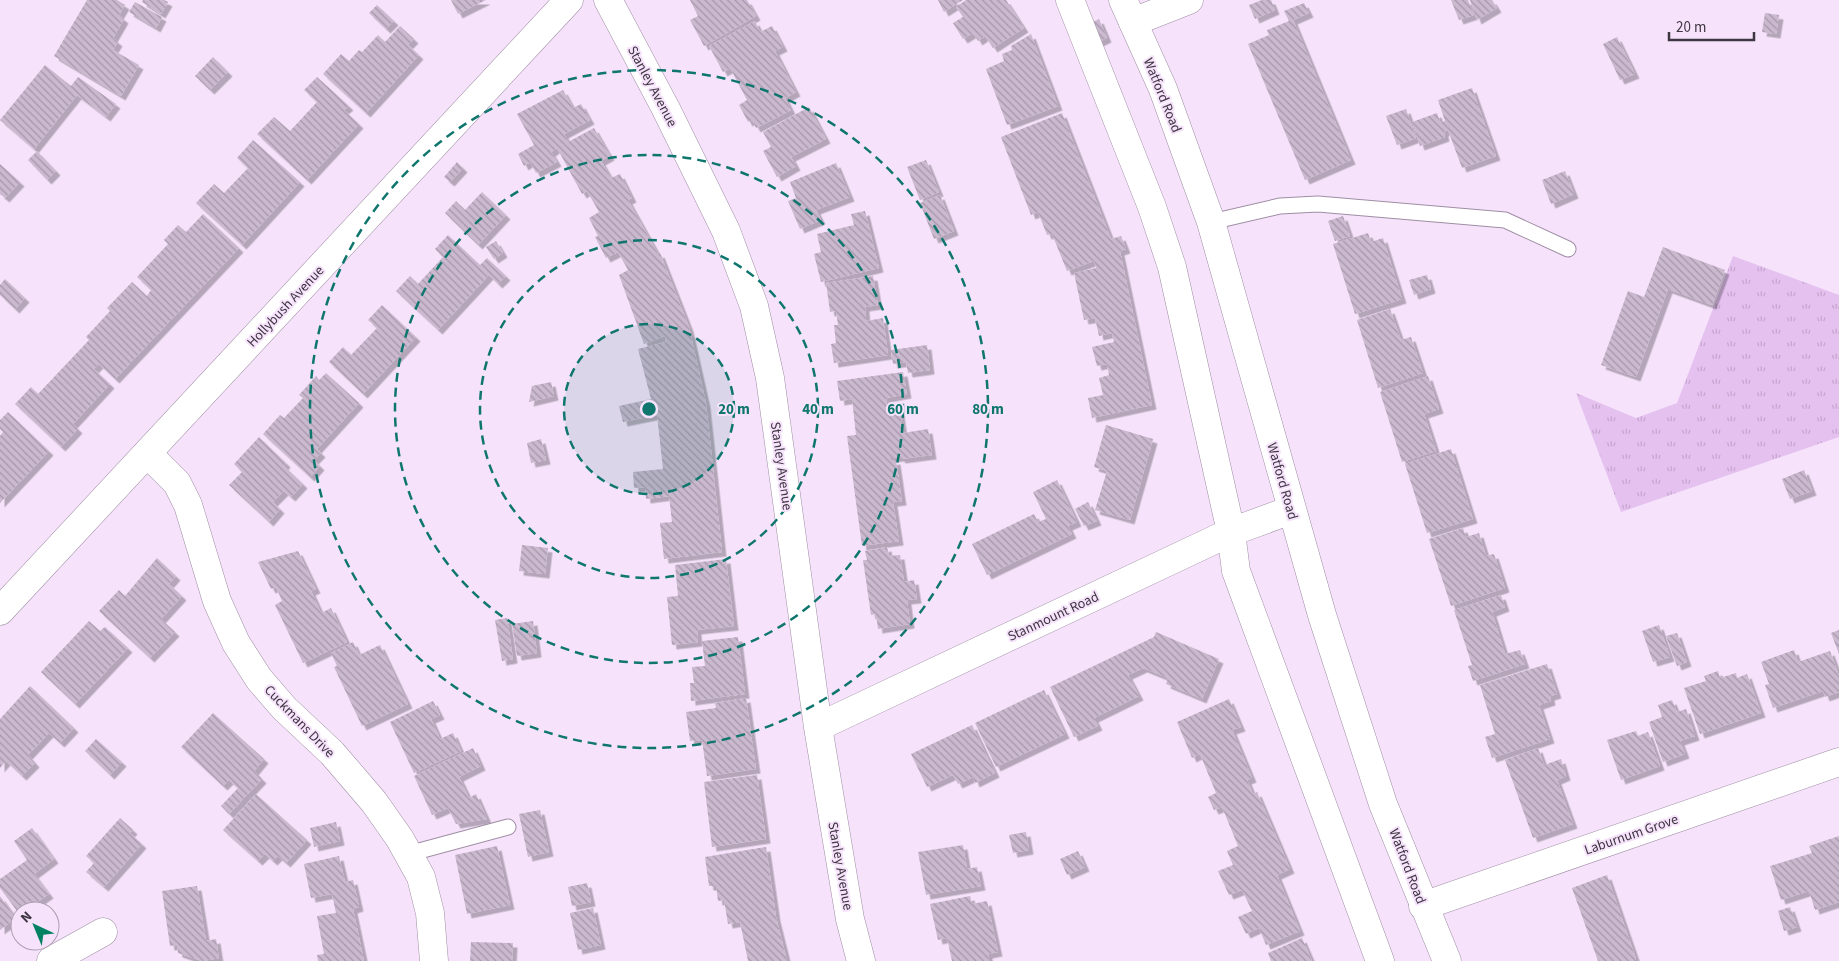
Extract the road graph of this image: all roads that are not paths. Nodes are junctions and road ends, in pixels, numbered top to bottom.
1 (569, 0) edge
2 (608, 0) edge
3 (1070, 0) edge
4 (1184, 1) edge
5 (1128, 11) edge
6 (1211, 222) junction
7 (1568, 249) dead end
8 (148, 454) junction
9 (1291, 510) junction
10 (1231, 532) junction
11 (0, 611) edge
12 (818, 727) junction
13 (1839, 762) edge
14 (508, 827) dead end
15 (408, 854) junction
16 (1423, 906) junction
17 (103, 932) dead end
18 (51, 961) edge
19 (434, 961) edge
20 (861, 961) edge
21 (1380, 961) edge
22 (1447, 961) edge

1 - 8 street, Hollybush Avenue
2 - 12 street, Stanley Avenue
3 - 10 street
4 - 5 street
5 - 6 street, Watford Road
6 - 7 lane
6 - 9 street, Watford Road
8 - 11 street, Hollybush Avenue
8 - 15 street, Cuckmans Drive
9 - 10 street, Stanmount Road
9 - 16 street, Watford Road
10 - 12 street, Stanmount Road
10 - 21 street
12 - 20 street, Stanley Avenue
13 - 16 street, Laburnum Grove
14 - 15 lane
15 - 19 street, Cuckmans Drive
16 - 22 street, Watford Road
17 - 18 street

